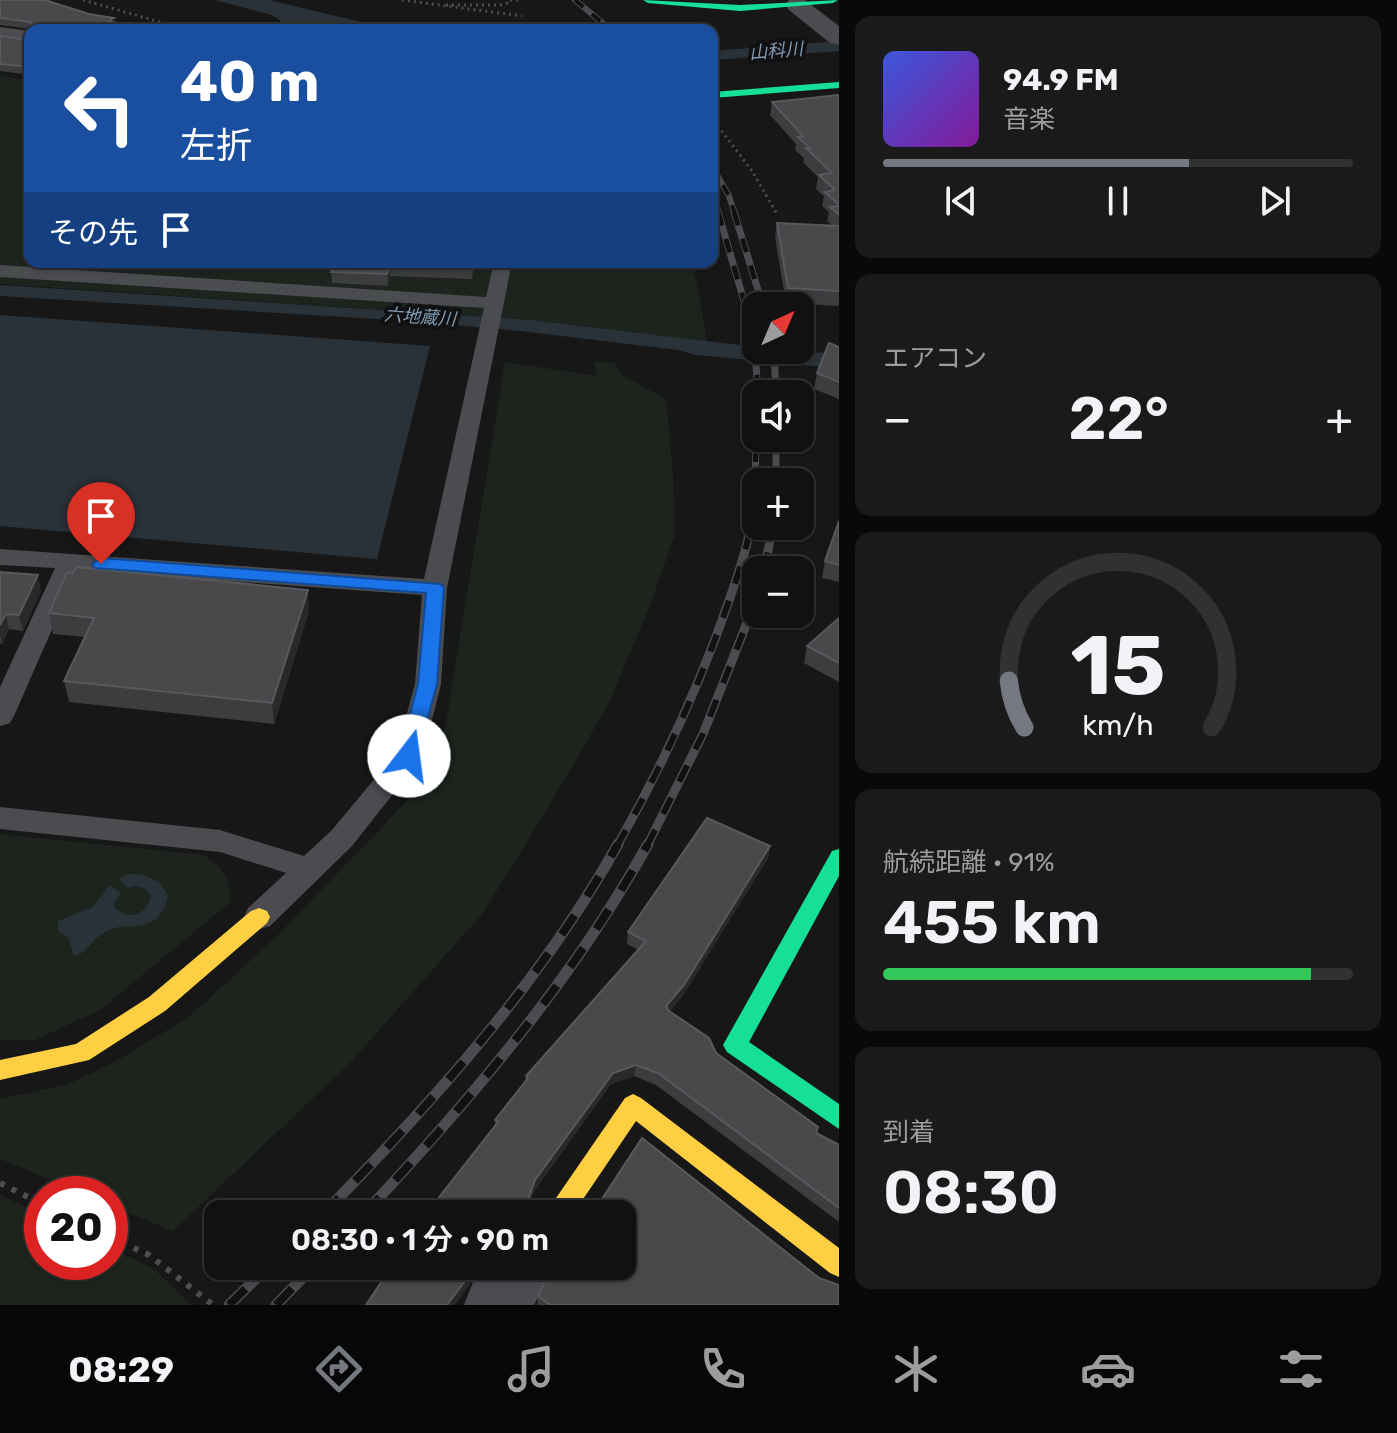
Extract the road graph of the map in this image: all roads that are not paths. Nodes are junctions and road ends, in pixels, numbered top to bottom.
1 (648, 0) edge
2 (833, 0) edge
3 (839, 5) edge
4 (803, 10) junction
5 (0, 34) edge
6 (24, 37) edge
7 (839, 38) edge
8 (839, 85) edge
9 (718, 95) edge
10 (502, 268) edge
11 (0, 271) edge
12 (491, 317) junction
13 (0, 557) edge
14 (70, 562) junction
15 (435, 588) junction
16 (0, 716) edge
17 (0, 818) edge
18 (839, 857) edge
19 (310, 869) junction
20 (259, 917) joint
21 (0, 1070) edge
22 (839, 1118) edge
23 (568, 1200) edge
24 (839, 1264) edge
25 (513, 1280) edge
26 (496, 1305) edge

1 - 4 street
2 - 3 street
2 - 4 street
4 - 7 street
5 - 6 street
8 - 9 street
10 - 12 lane
11 - 12 lane
12 - 15 lane
13 - 14 lane
14 - 15 lane
14 - 16 lane
15 - 19 lane
17 - 19 lane
18 - 22 street
19 - 20 lane
20 - 21 street
23 - 24 street
25 - 26 street

